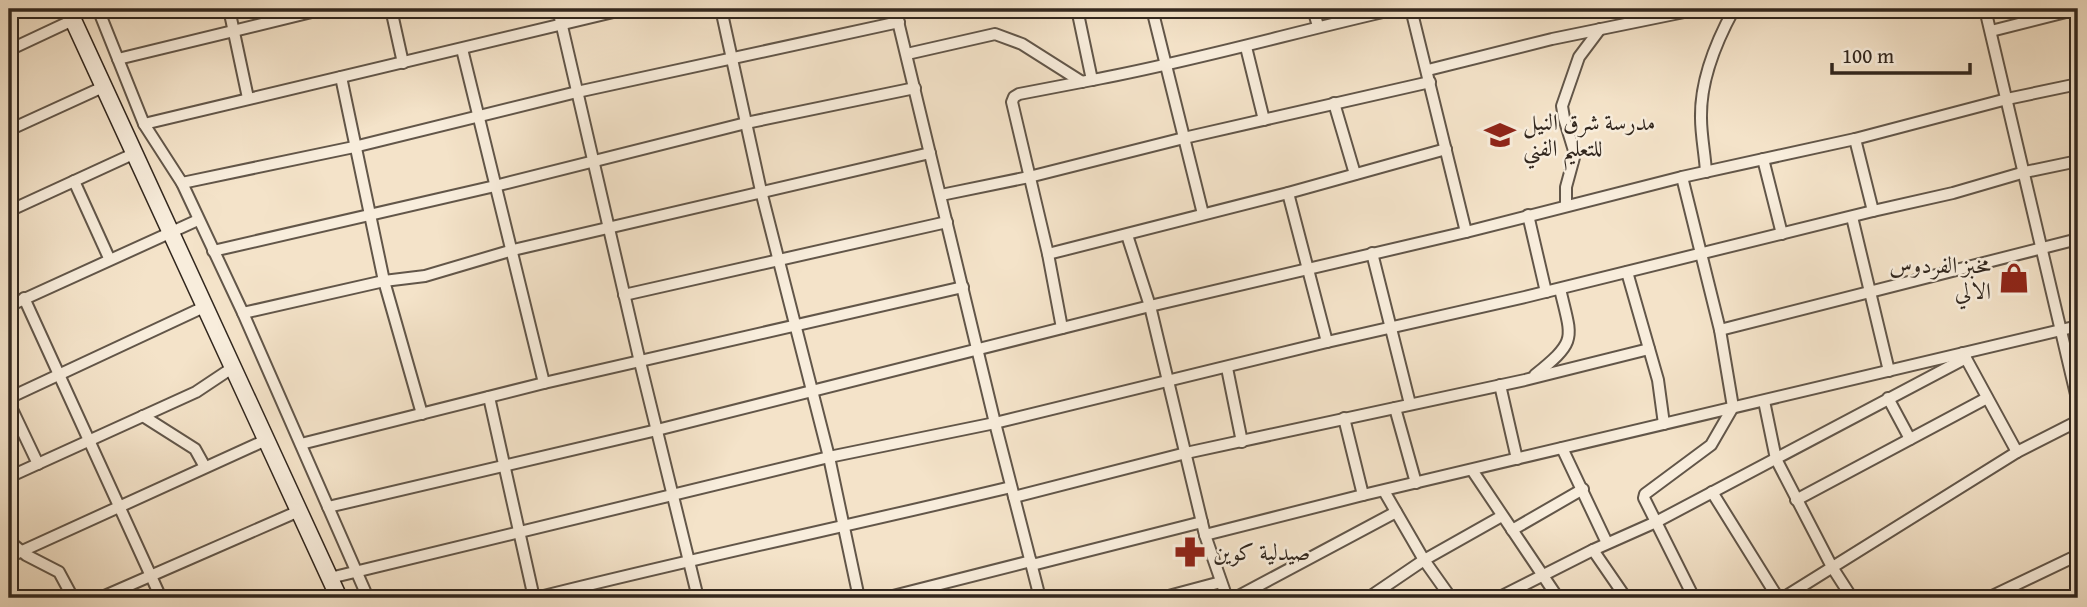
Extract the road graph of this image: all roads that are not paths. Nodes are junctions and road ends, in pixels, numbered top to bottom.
1 (98, 9) edge
2 (229, 9) edge
3 (324, 9) edge
4 (391, 9) edge
5 (558, 9) edge
6 (626, 9) edge
7 (721, 9) edge
8 (895, 9) edge
9 (1077, 9) edge
10 (1153, 9) edge
11 (1313, 9) edge
12 (1396, 9) edge
13 (1411, 9) edge
14 (1699, 9) edge
15 (1734, 9) edge
16 (1985, 9) edge
17 (2078, 9) edge
18 (70, 15) edge
19 (899, 22) junction
20 (562, 24) junction
21 (1318, 26) junction
22 (1600, 29) junction
23 (234, 30) junction
24 (1991, 31) junction
25 (1246, 47) junction
26 (462, 49) junction
27 (9, 50) edge
28 (907, 54) junction
29 (733, 57) junction
30 (118, 59) junction
31 (403, 63) junction
32 (1166, 66) junction
33 (1427, 70) junction
34 (341, 77) junction
35 (1087, 81) junction
36 (1430, 82) junction
37 (2078, 84) edge
38 (103, 87) junction
39 (915, 88) junction
40 (577, 92) junction
41 (248, 98) junction
42 (2007, 99) junction
43 (1334, 103) junction
44 (479, 116) junction
45 (1264, 120) junction
46 (746, 123) junction
47 (144, 124) junction
48 (9, 130) edge
49 (1184, 138) junction
50 (1855, 139) junction
51 (354, 147) junction
52 (1446, 149) junction
53 (930, 153) junction
54 (133, 154) junction
55 (1763, 159) junction
56 (593, 160) junction
57 (2078, 161) edge
58 (1706, 172) junction
59 (2025, 172) junction
60 (1355, 174) junction
61 (1030, 177) junction
62 (1682, 177) junction
63 (74, 181) junction
64 (182, 183) junction
65 (495, 186) junction
66 (761, 191) junction
67 (1288, 193) junction
68 (941, 195) junction
69 (1566, 206) junction
70 (9, 211) edge
71 (1873, 211) junction
72 (1203, 214) junction
73 (369, 215) junction
74 (1528, 215) junction
75 (1852, 217) junction
76 (198, 219) junction
77 (947, 222) junction
78 (610, 229) junction
79 (169, 231) junction
80 (1465, 232) junction
81 (1127, 234) junction
82 (1782, 234) junction
83 (2078, 239) edge
84 (2042, 247) junction
85 (213, 250) junction
86 (513, 250) junction
87 (1372, 253) junction
88 (1048, 254) junction
89 (1700, 255) junction
90 (109, 258) junction
91 (780, 258) junction
92 (1308, 268) junction
93 (1627, 272) junction
94 (384, 281) junction
95 (963, 287) junction
96 (1560, 289) junction
97 (1545, 292) junction
98 (1869, 293) junction
99 (624, 295) junction
100 (24, 298) junction
101 (9, 306) edge
102 (1150, 306) junction
103 (204, 307) junction
104 (243, 313) junction
105 (796, 324) junction
106 (2078, 326) edge
107 (1062, 328) junction
108 (1392, 328) junction
109 (2062, 329) junction
110 (1720, 330) junction
111 (1327, 342) junction
112 (1650, 349) junction
113 (978, 351) junction
114 (1964, 355) junction
115 (640, 362) junction
116 (232, 368) junction
117 (1227, 368) junction
118 (1889, 370) junction
119 (59, 375) junction
120 (1530, 379) junction
121 (1169, 382) junction
122 (544, 383) junction
123 (1500, 385) junction
124 (811, 391) junction
125 (489, 397) junction
126 (1888, 398) junction
127 (1987, 398) junction
128 (9, 401) edge
129 (1764, 401) junction
130 (2078, 403) edge
131 (1410, 404) junction
132 (1395, 408) junction
133 (1733, 408) junction
134 (422, 414) junction
135 (143, 416) junction
136 (1344, 418) junction
137 (2078, 421) edge
138 (995, 423) junction
139 (1664, 424) junction
140 (657, 430) junction
141 (1910, 439) junction
142 (89, 440) junction
143 (266, 440) junction
144 (1242, 442) junction
145 (300, 444) junction
146 (1562, 448) junction
147 (2017, 452) junction
148 (1186, 453) junction
149 (829, 457) junction
150 (1517, 459) junction
151 (1776, 459) junction
152 (38, 464) junction
153 (506, 464) junction
154 (205, 467) junction
155 (1472, 470) junction
156 (9, 477) edge
157 (1416, 483) junction
158 (1583, 489) junction
159 (1384, 491) junction
160 (1012, 492) junction
161 (1712, 492) junction
162 (672, 494) junction
163 (1363, 495) junction
164 (1796, 500) junction
165 (120, 506) junction
166 (328, 507) junction
167 (299, 511) junction
168 (1395, 512) junction
169 (1502, 516) junction
170 (1202, 522) junction
171 (1656, 522) junction
172 (845, 527) junction
173 (1512, 530) junction
174 (519, 531) junction
175 (1205, 535) junction
176 (9, 541) edge
177 (1608, 543) junction
178 (1593, 550) junction
179 (21, 551) junction
180 (2078, 555) edge
181 (9, 557) edge
182 (688, 560) junction
183 (1424, 560) junction
184 (1031, 563) junction
185 (1832, 567) junction
186 (357, 572) junction
187 (151, 575) junction
188 (1544, 575) junction
189 (330, 578) junction
190 (1221, 582) junction
191 (73, 598) edge
192 (100, 598) edge
193 (161, 598) edge
194 (340, 598) edge
195 (368, 598) edge
196 (535, 598) edge
197 (698, 598) edge
198 (859, 598) edge
199 (885, 598) edge
200 (1040, 598) edge
201 (1161, 598) edge
202 (1227, 598) edge
203 (1235, 598) edge
204 (1368, 598) edge
205 (1451, 598) edge
206 (1498, 598) edge
207 (1559, 598) edge
208 (1626, 598) edge
209 (1694, 598) edge
210 (1780, 598) edge
211 (1852, 598) edge
212 (1988, 598) edge

1 - 30 street
2 - 23 street
3 - 23 street
4 - 31 street
5 - 20 street
6 - 20 street
7 - 29 street
8 - 19 street
9 - 35 street
10 - 32 street
11 - 21 street
12 - 21 street
13 - 33 street
14 - 22 street
15 - 58 street
16 - 24 street
17 - 24 street
18 - 27 street
18 - 38 street
19 - 28 street
19 - 29 street
20 - 26 street
20 - 40 street
21 - 25 street
22 - 33 street
22 - 69 street
23 - 30 street
23 - 41 street
24 - 42 street
25 - 32 street
25 - 45 street
26 - 31 street
26 - 44 street
28 - 35 street
28 - 39 street
29 - 40 street
29 - 46 street
30 - 47 street
31 - 34 street
32 - 35 street
32 - 49 street
33 - 36 street
34 - 41 street
34 - 51 street
35 - 61 street
36 - 43 street
36 - 52 street
37 - 42 street
38 - 48 street
38 - 54 street
39 - 46 street
39 - 53 street
40 - 44 street
40 - 56 street
41 - 47 street
42 - 50 street
42 - 59 street
43 - 45 street
43 - 60 street
44 - 51 street
44 - 65 street
45 - 49 street
46 - 56 street
46 - 66 street
47 - 64 street
49 - 61 street
49 - 72 street
50 - 55 street
50 - 71 street
51 - 64 street
51 - 73 street
52 - 60 street
52 - 80 street
53 - 66 street
53 - 68 street
54 - 63 street
54 - 79 street
55 - 58 street
55 - 82 street
56 - 65 street
56 - 78 street
57 - 59 street
58 - 62 street
59 - 71 street
59 - 84 street
60 - 67 street
61 - 68 street
61 - 88 street
62 - 69 street
62 - 89 street
63 - 70 street
63 - 90 street
64 - 76 street
65 - 73 street
65 - 86 street
66 - 78 street
66 - 91 street
67 - 72 street
67 - 92 street
68 - 77 street
69 - 74 street
71 - 75 street
72 - 81 street
73 - 85 street
73 - 94 street
74 - 80 street
74 - 97 street
75 - 82 street
75 - 98 street
76 - 79 street
76 - 85 street
77 - 91 street
77 - 95 street
78 - 86 street
78 - 99 street
79 - 90 street
79 - 103 street
80 - 87 street
81 - 88 street
81 - 102 street
82 - 89 street
83 - 84 street
84 - 98 street
84 - 109 street
85 - 104 street
86 - 94 street
86 - 122 street
87 - 92 street
87 - 108 street
88 - 107 street
89 - 93 street
89 - 110 street
90 - 100 street
91 - 99 street
91 - 105 street
92 - 102 street
92 - 111 street
93 - 96 street
93 - 112 street
94 - 104 street
94 - 134 street
95 - 105 street
95 - 113 street
96 - 97 street
96 - 120 street
97 - 108 street
98 - 110 street
98 - 118 street
99 - 115 street
100 - 101 street
100 - 119 street
102 - 107 street
102 - 121 street
103 - 116 street
103 - 119 street
104 - 145 street
105 - 115 street
105 - 124 street
106 - 109 street
107 - 113 street
108 - 111 street
108 - 131 street
109 - 114 street
109 - 130 street
110 - 133 street
111 - 117 street
112 - 120 street
112 - 139 street
113 - 124 street
113 - 138 street
114 - 118 street
114 - 126 street
114 - 127 street
115 - 122 street
115 - 140 street
116 - 135 street
116 - 143 street
117 - 121 street
117 - 144 street
118 - 129 street
119 - 128 street
119 - 142 street
120 - 123 street
121 - 138 street
121 - 148 street
122 - 125 street
123 - 131 street
123 - 150 street
124 - 140 street
124 - 149 street
125 - 134 street
125 - 153 street
126 - 141 street
126 - 151 street
127 - 141 street
127 - 147 street
128 - 152 street
129 - 133 street
129 - 151 street
131 - 132 street
132 - 136 street
132 - 157 street
133 - 139 street
133 - 171 street
134 - 145 street
135 - 142 street
135 - 154 street
136 - 144 street
136 - 163 street
137 - 147 street
138 - 149 street
138 - 160 street
139 - 146 street
140 - 153 street
140 - 162 street
141 - 164 street
142 - 152 street
142 - 165 street
143 - 154 street
143 - 167 street
144 - 148 street
145 - 166 street
146 - 150 street
146 - 158 street
147 - 185 street
148 - 160 street
148 - 170 street
149 - 162 street
149 - 172 street
150 - 155 street
151 - 161 street
151 - 164 street
152 - 156 street
153 - 166 street
153 - 174 street
154 - 165 street
155 - 157 street
155 - 169 street
157 - 159 street
158 - 173 street
158 - 177 street
159 - 163 street
159 - 168 street
160 - 172 street
160 - 184 street
161 - 171 street
161 - 210 street
162 - 174 street
162 - 182 street
163 - 175 street
164 - 185 street
165 - 179 street
165 - 187 street
166 - 186 street
167 - 187 street
167 - 189 street
168 - 183 street
168 - 203 street
169 - 173 street
169 - 183 street
170 - 175 street
170 - 184 street
171 - 177 street
171 - 209 street
172 - 182 street
172 - 198 street
173 - 188 street
174 - 186 street
174 - 196 street
175 - 190 street
176 - 179 street
177 - 178 street
178 - 188 street
178 - 208 street
179 - 181 street
179 - 191 street
180 - 212 street
182 - 196 street
182 - 197 street
183 - 204 street
183 - 205 street
184 - 199 street
184 - 200 street
185 - 210 street
185 - 211 street
186 - 189 street
186 - 195 street
187 - 192 street
187 - 193 street
188 - 206 street
188 - 207 street
189 - 194 street
190 - 201 street
190 - 202 street

